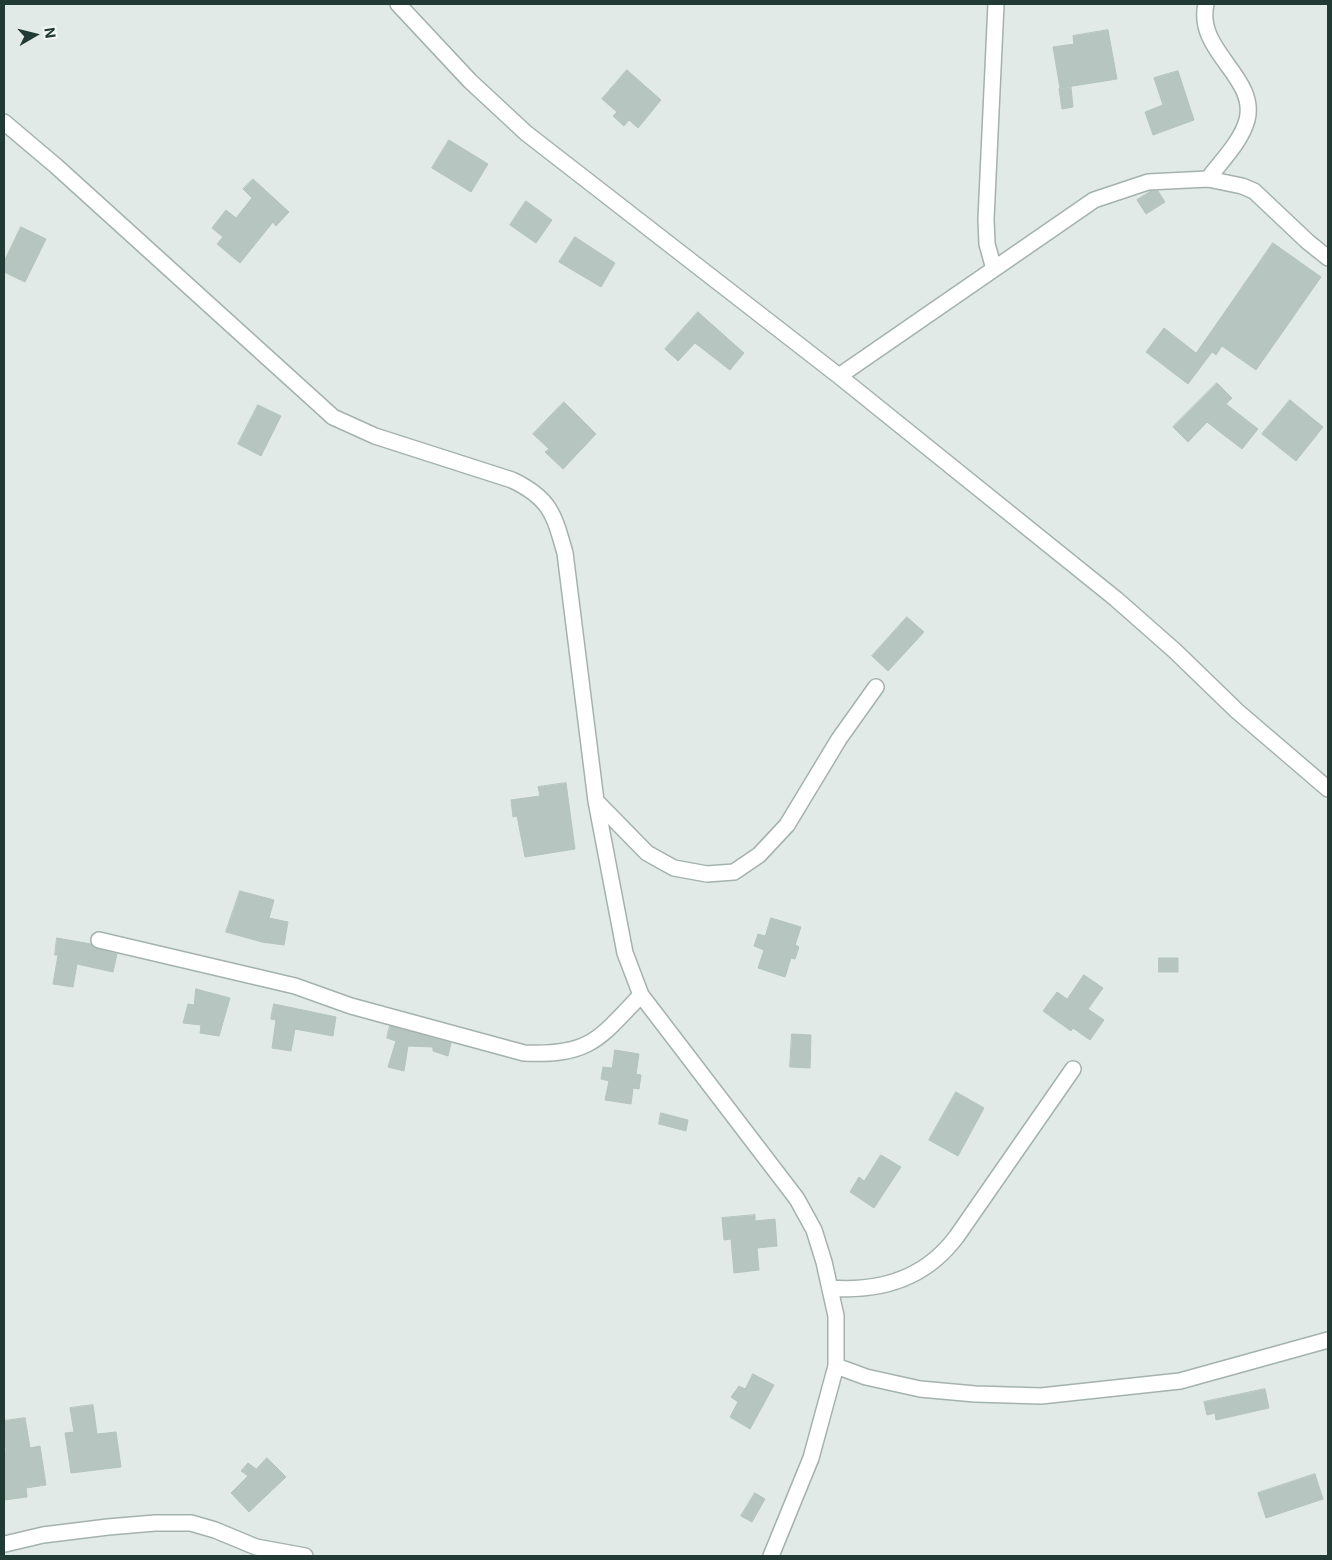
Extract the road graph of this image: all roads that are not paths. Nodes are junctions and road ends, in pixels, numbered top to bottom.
1 (398, 4) edge
2 (996, 4) edge
3 (1206, 4) edge
4 (4, 122) edge
5 (1208, 178) junction
6 (1328, 258) edge
7 (994, 268) junction
8 (839, 376) junction
9 (876, 687) dead end
10 (1328, 788) edge
11 (596, 801) junction
12 (99, 940) dead end
13 (641, 995) junction
14 (1073, 1069) dead end
15 (830, 1288) junction
16 (1328, 1340) edge
17 (836, 1366) junction
18 (5, 1544) dead end
19 (305, 1556) edge
20 (771, 1556) edge

1 - 8 street
2 - 7 street
3 - 5 street
4 - 11 street
5 - 6 street
5 - 7 street
7 - 8 street
8 - 10 street
9 - 11 street
11 - 13 street
12 - 13 street
13 - 15 street
14 - 15 street
15 - 17 street
16 - 17 street
17 - 20 street
18 - 19 street

